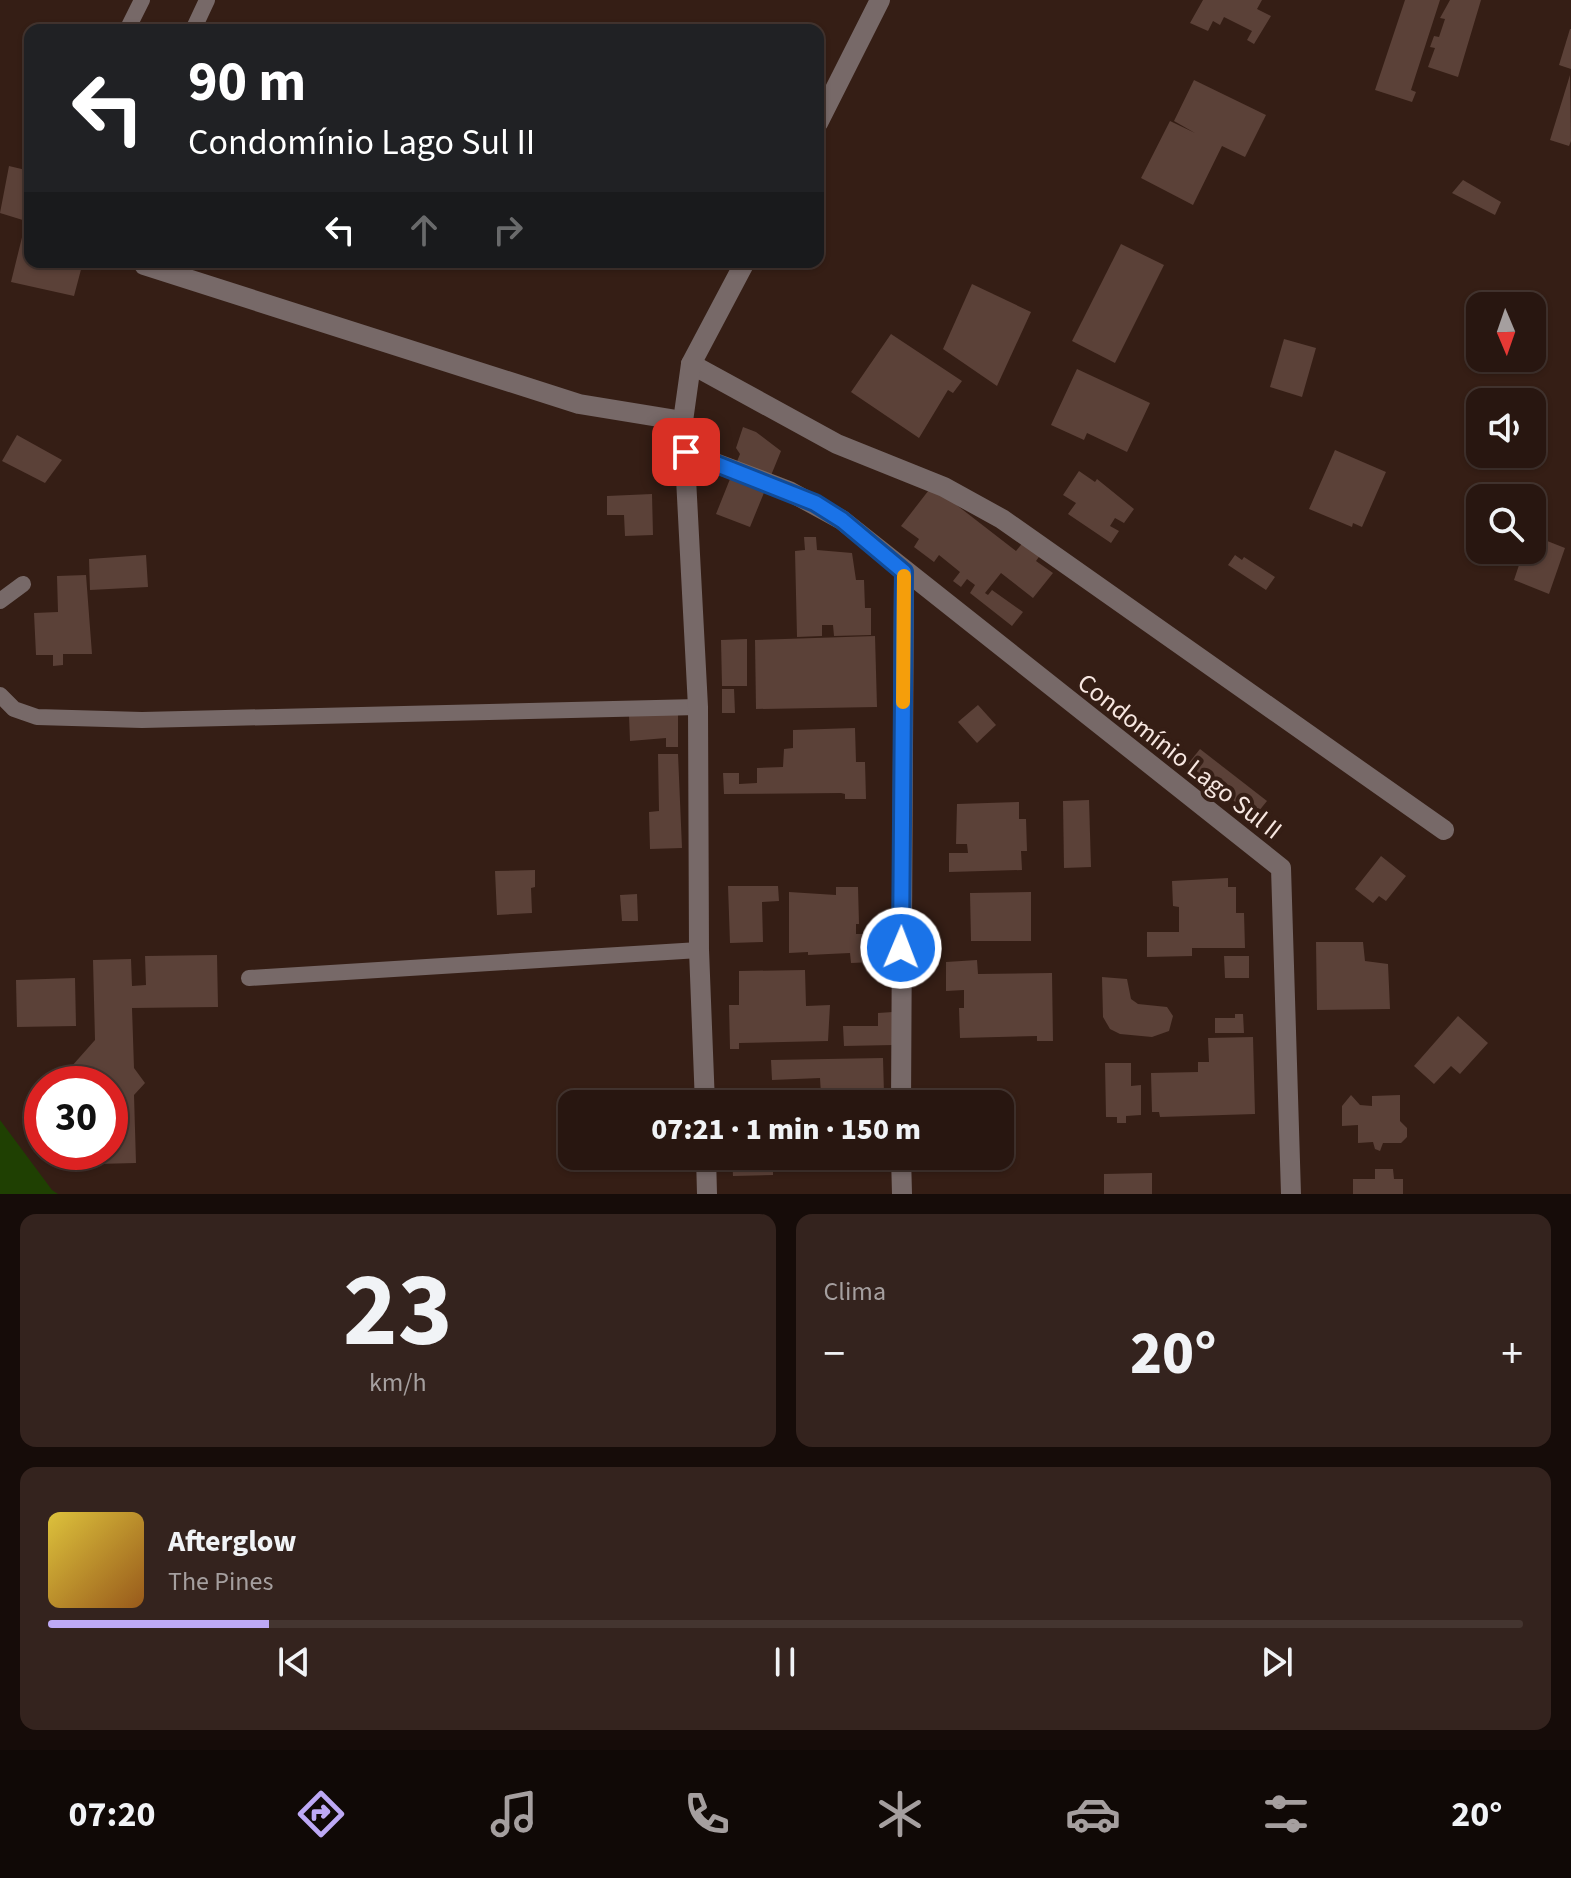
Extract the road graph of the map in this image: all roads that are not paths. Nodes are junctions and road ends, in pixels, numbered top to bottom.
1 (142, 0) edge
2 (207, 0) edge
3 (880, 0) edge
4 (130, 24) edge
5 (196, 24) edge
6 (824, 111) edge
7 (153, 268) edge
8 (742, 268) edge
9 (691, 364) junction
10 (683, 421) junction
11 (686, 452) junction
12 (904, 572) junction
13 (23, 584) dead end
14 (0, 601) edge
15 (0, 695) edge
16 (698, 707) junction
17 (1444, 830) dead end
18 (699, 950) junction
19 (249, 978) dead end
20 (704, 1090) edge
21 (901, 1090) edge
22 (706, 1170) edge
23 (901, 1170) edge
24 (707, 1194) edge
25 (902, 1194) edge
26 (1291, 1194) edge

1 - 4 lane
2 - 5 lane
3 - 6 street
7 - 10 street
8 - 9 street
9 - 10 street
9 - 17 street
10 - 11 street
11 - 12 street, Condomínio Lago Sul II
11 - 16 street
12 - 21 street
12 - 26 street, Condomínio Lago Sul II
13 - 14 lane
15 - 16 lane
16 - 18 street
18 - 19 lane
18 - 20 street
22 - 24 street
23 - 25 street

